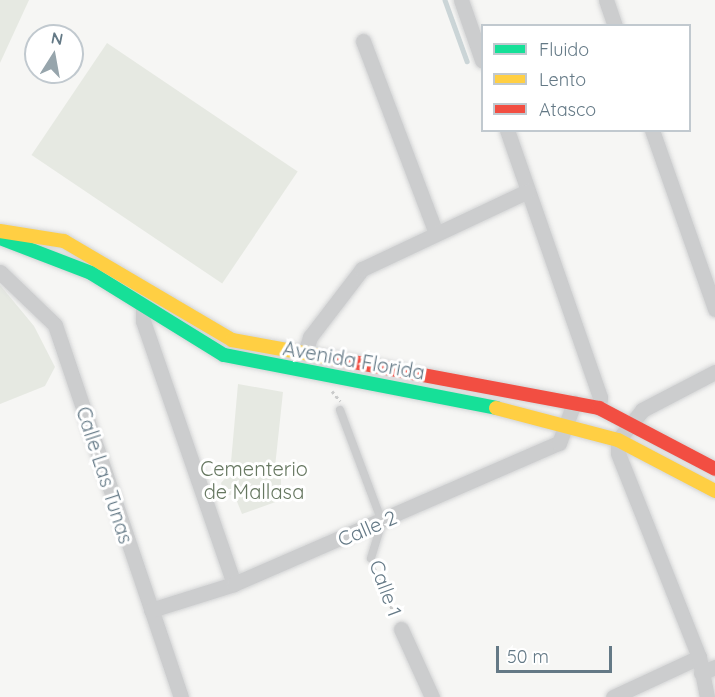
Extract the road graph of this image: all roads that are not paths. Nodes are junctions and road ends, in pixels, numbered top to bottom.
1 (461, 0) edge
2 (606, 0) edge
3 (614, 24) edge
4 (363, 42) dead end
5 (481, 55) edge
6 (508, 132) edge
7 (653, 132) edge
8 (528, 191) junction
9 (0, 231) edge
10 (436, 233) junction
11 (0, 238) edge
12 (0, 272) edge
13 (153, 292) junction
14 (143, 306) junction
15 (715, 309) edge
16 (306, 350) junction
17 (304, 368) junction
18 (715, 372) edge
19 (574, 403) junction
20 (599, 408) junction
21 (340, 410) dead end
22 (628, 422) junction
23 (568, 425) junction
24 (591, 433) junction
25 (618, 440) junction
26 (715, 469) edge
27 (715, 491) edge
28 (382, 522) junction
29 (370, 558) road end
30 (234, 584) junction
31 (151, 610) junction
32 (401, 629) road end
33 (699, 657) junction
34 (708, 670) edge
35 (181, 697) edge
36 (432, 697) edge
37 (613, 697) edge
38 (707, 697) edge

1 - 5 street
2 - 3 street
4 - 10 street
6 - 8 street
7 - 15 street
8 - 10 street
8 - 20 street
9 - 13 main road, Avenida Florida
10 - 16 street
11 - 14 main road, Avenida Florida
12 - 31 street, Calle Las Tunas
13 - 14 main road
13 - 16 main road, Avenida Florida
14 - 17 main road, Avenida Florida
14 - 30 street
16 - 17 main road
16 - 19 main road, Avenida Florida
17 - 23 main road, Avenida Florida
18 - 22 street
19 - 20 main road, Avenida Florida
19 - 23 street
20 - 22 main road, Avenida Florida
20 - 24 main road
21 - 28 lane
22 - 25 street
22 - 26 main road, Avenida Florida
23 - 24 main road, Avenida Florida
23 - 28 street, Calle 2
24 - 25 main road, Avenida Florida
25 - 27 main road, Avenida Florida
25 - 33 street
28 - 29 lane, Calle 1
28 - 30 street, Calle 2
30 - 31 street, Calle 2
31 - 35 street, Calle Las Tunas
32 - 36 street, Calle 1
33 - 34 street
33 - 37 street
34 - 38 street

